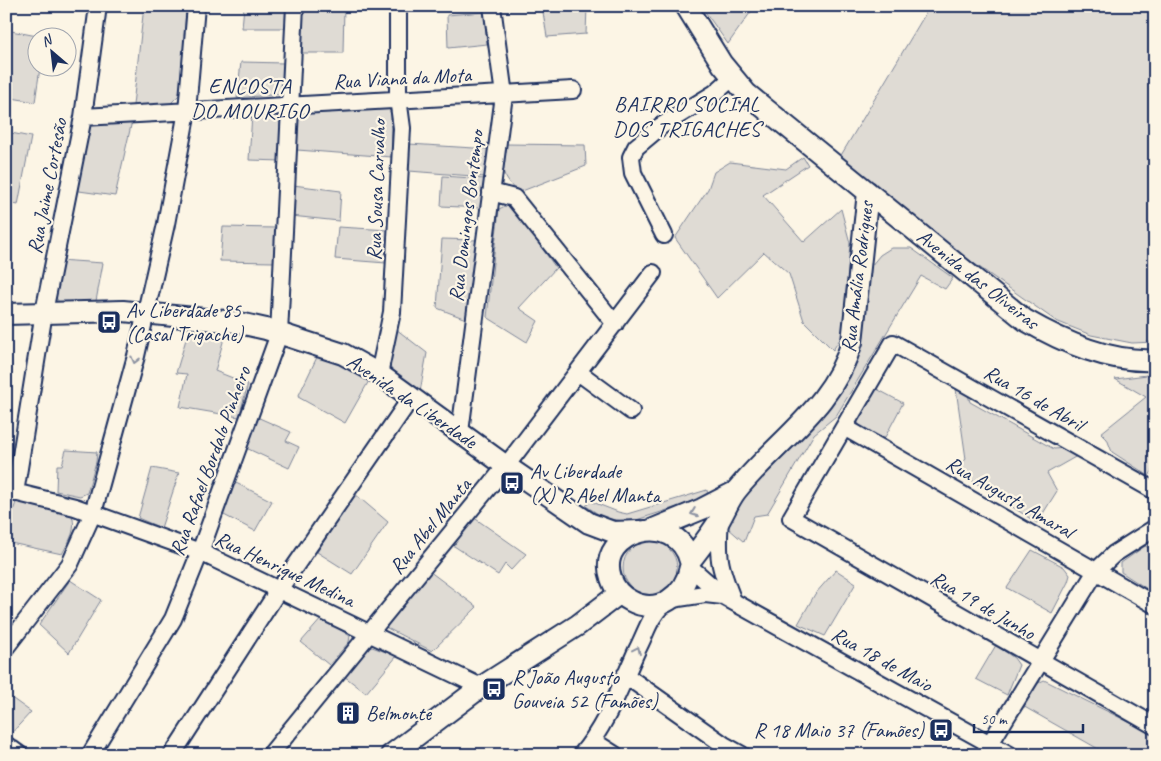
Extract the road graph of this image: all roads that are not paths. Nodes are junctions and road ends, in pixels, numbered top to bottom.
1 (98, 6) edge
2 (196, 6) edge
3 (295, 6) edge
4 (398, 6) edge
5 (492, 6) edge
6 (686, 6) edge
7 (732, 78) junction
8 (573, 90) dead end
9 (504, 95) junction
10 (398, 98) junction
11 (291, 106) junction
12 (187, 111) junction
13 (83, 117) junction
14 (491, 192) junction
15 (868, 192) junction
16 (664, 235) dead end
17 (653, 272) dead end
18 (44, 312) junction
19 (145, 312) junction
20 (6, 314) edge
21 (615, 324) junction
22 (279, 334) junction
23 (1155, 360) edge
24 (578, 372) junction
25 (379, 374) junction
26 (411, 398) junction
27 (631, 410) dead end
28 (844, 427) junction
29 (460, 432) junction
30 (506, 466) junction
31 (1155, 491) edge
32 (11, 492) edge
33 (735, 492) junction
34 (92, 513) junction
35 (720, 519) junction
36 (589, 523) junction
37 (1155, 528) edge
38 (645, 530) junction
39 (200, 552) junction
40 (690, 564) junction
41 (609, 568) junction
42 (1096, 571) junction
43 (278, 591) junction
44 (620, 593) junction
45 (728, 598) junction
46 (667, 602) junction
47 (1155, 605) edge
48 (371, 632) junction
49 (6, 646) edge
50 (1040, 662) junction
51 (625, 675) junction
52 (481, 687) junction
53 (1155, 726) edge
54 (593, 741) junction
55 (6, 745) edge
56 (986, 749) edge
57 (399, 752) edge
58 (20, 755) edge
59 (90, 755) edge
60 (172, 755) edge
61 (270, 755) edge
62 (581, 755) edge
63 (615, 755) edge
64 (742, 755) edge
65 (1010, 755) edge

1 - 13 street, Rua Jaime Cortesão
2 - 12 street
3 - 11 street, Rua Rafael Bordalo Pinheiro
4 - 10 street, Rua Sousa Carvalho
5 - 9 street, Rua Domingos Bontempo
6 - 7 street, Rua Amália Rodrigues
7 - 15 street, Rua Amália Rodrigues
7 - 16 street
8 - 9 street, Rua Viana da Mota
9 - 10 street, Rua Viana da Mota
9 - 14 street, Rua Domingos Bontempo
10 - 11 street, Rua Viana da Mota
10 - 25 street, Rua Sousa Carvalho
11 - 12 street, Rua Viana da Mota
11 - 22 street, Rua Rafael Bordalo Pinheiro
12 - 13 street, Rua Viana da Mota
12 - 19 street
13 - 18 street, Rua Jaime Cortesão
14 - 21 street
14 - 29 street, Rua Domingos Bontempo
15 - 23 street, Avenida das Oliveiras
15 - 33 street, Rua Amália Rodrigues
17 - 21 street, Rua Abel Manta
18 - 19 street, Avenida da Liberdade
18 - 20 street, Avenida da Liberdade
18 - 32 street, Rua Jaime Cortesão
19 - 22 street, Avenida da Liberdade
19 -> 34 street
21 - 24 street, Rua Abel Manta
22 - 25 street, Avenida da Liberdade
22 - 39 street, Rua Rafael Bordalo Pinheiro
24 - 27 street
24 - 30 street, Rua Abel Manta
25 - 26 street, Avenida da Liberdade
26 - 29 street, Avenida da Liberdade
26 - 43 street
28 - 31 street, Rua 16 de Abril
28 - 42 street, Rua Augusto Amaral
28 - 50 street, Rua 19 de Junho
29 - 30 street, Avenida da Liberdade
30 - 36 street, Avenida da Liberdade
30 - 48 street, Rua Abel Manta
32 - 34 street, Rua Henrique Medina
33 - 35 street, Rua Amália Rodrigues
33 -> 38 street, Rua Amália Rodrigues
34 - 39 street, Rua Henrique Medina
34 - 49 street
35 - 40 street, Rua Amália Rodrigues
35 - 45 street
36 - 38 street, Avenida da Liberdade
36 - 41 street, Avenida da Liberdade
37 - 42 street
38 - 40 street
38 - 41 street
39 - 43 street, Rua Henrique Medina
39 - 59 street, Rua Rafael Bordalo Pinheiro
40 - 45 street, Rua 18 de Maio
40 - 46 street
41 - 44 street
42 - 47 street, Rua Augusto Amaral
42 - 50 street
43 - 48 street, Rua Henrique Medina
43 - 60 street
44 - 46 street
44 - 52 street
45 - 46 street, Rua 18 de Maio
45 - 56 street, Rua 18 de Maio
51 -> 46 street
48 - 52 street, Rua Henrique Medina
48 - 61 street, Rua Abel Manta
50 - 53 street, Rua 19 de Junho
50 - 56 street
51 - 54 street
51 - 64 street
52 - 57 street
54 - 62 street
54 - 63 street
55 - 58 street
56 - 65 street, Rua 18 de Maio

